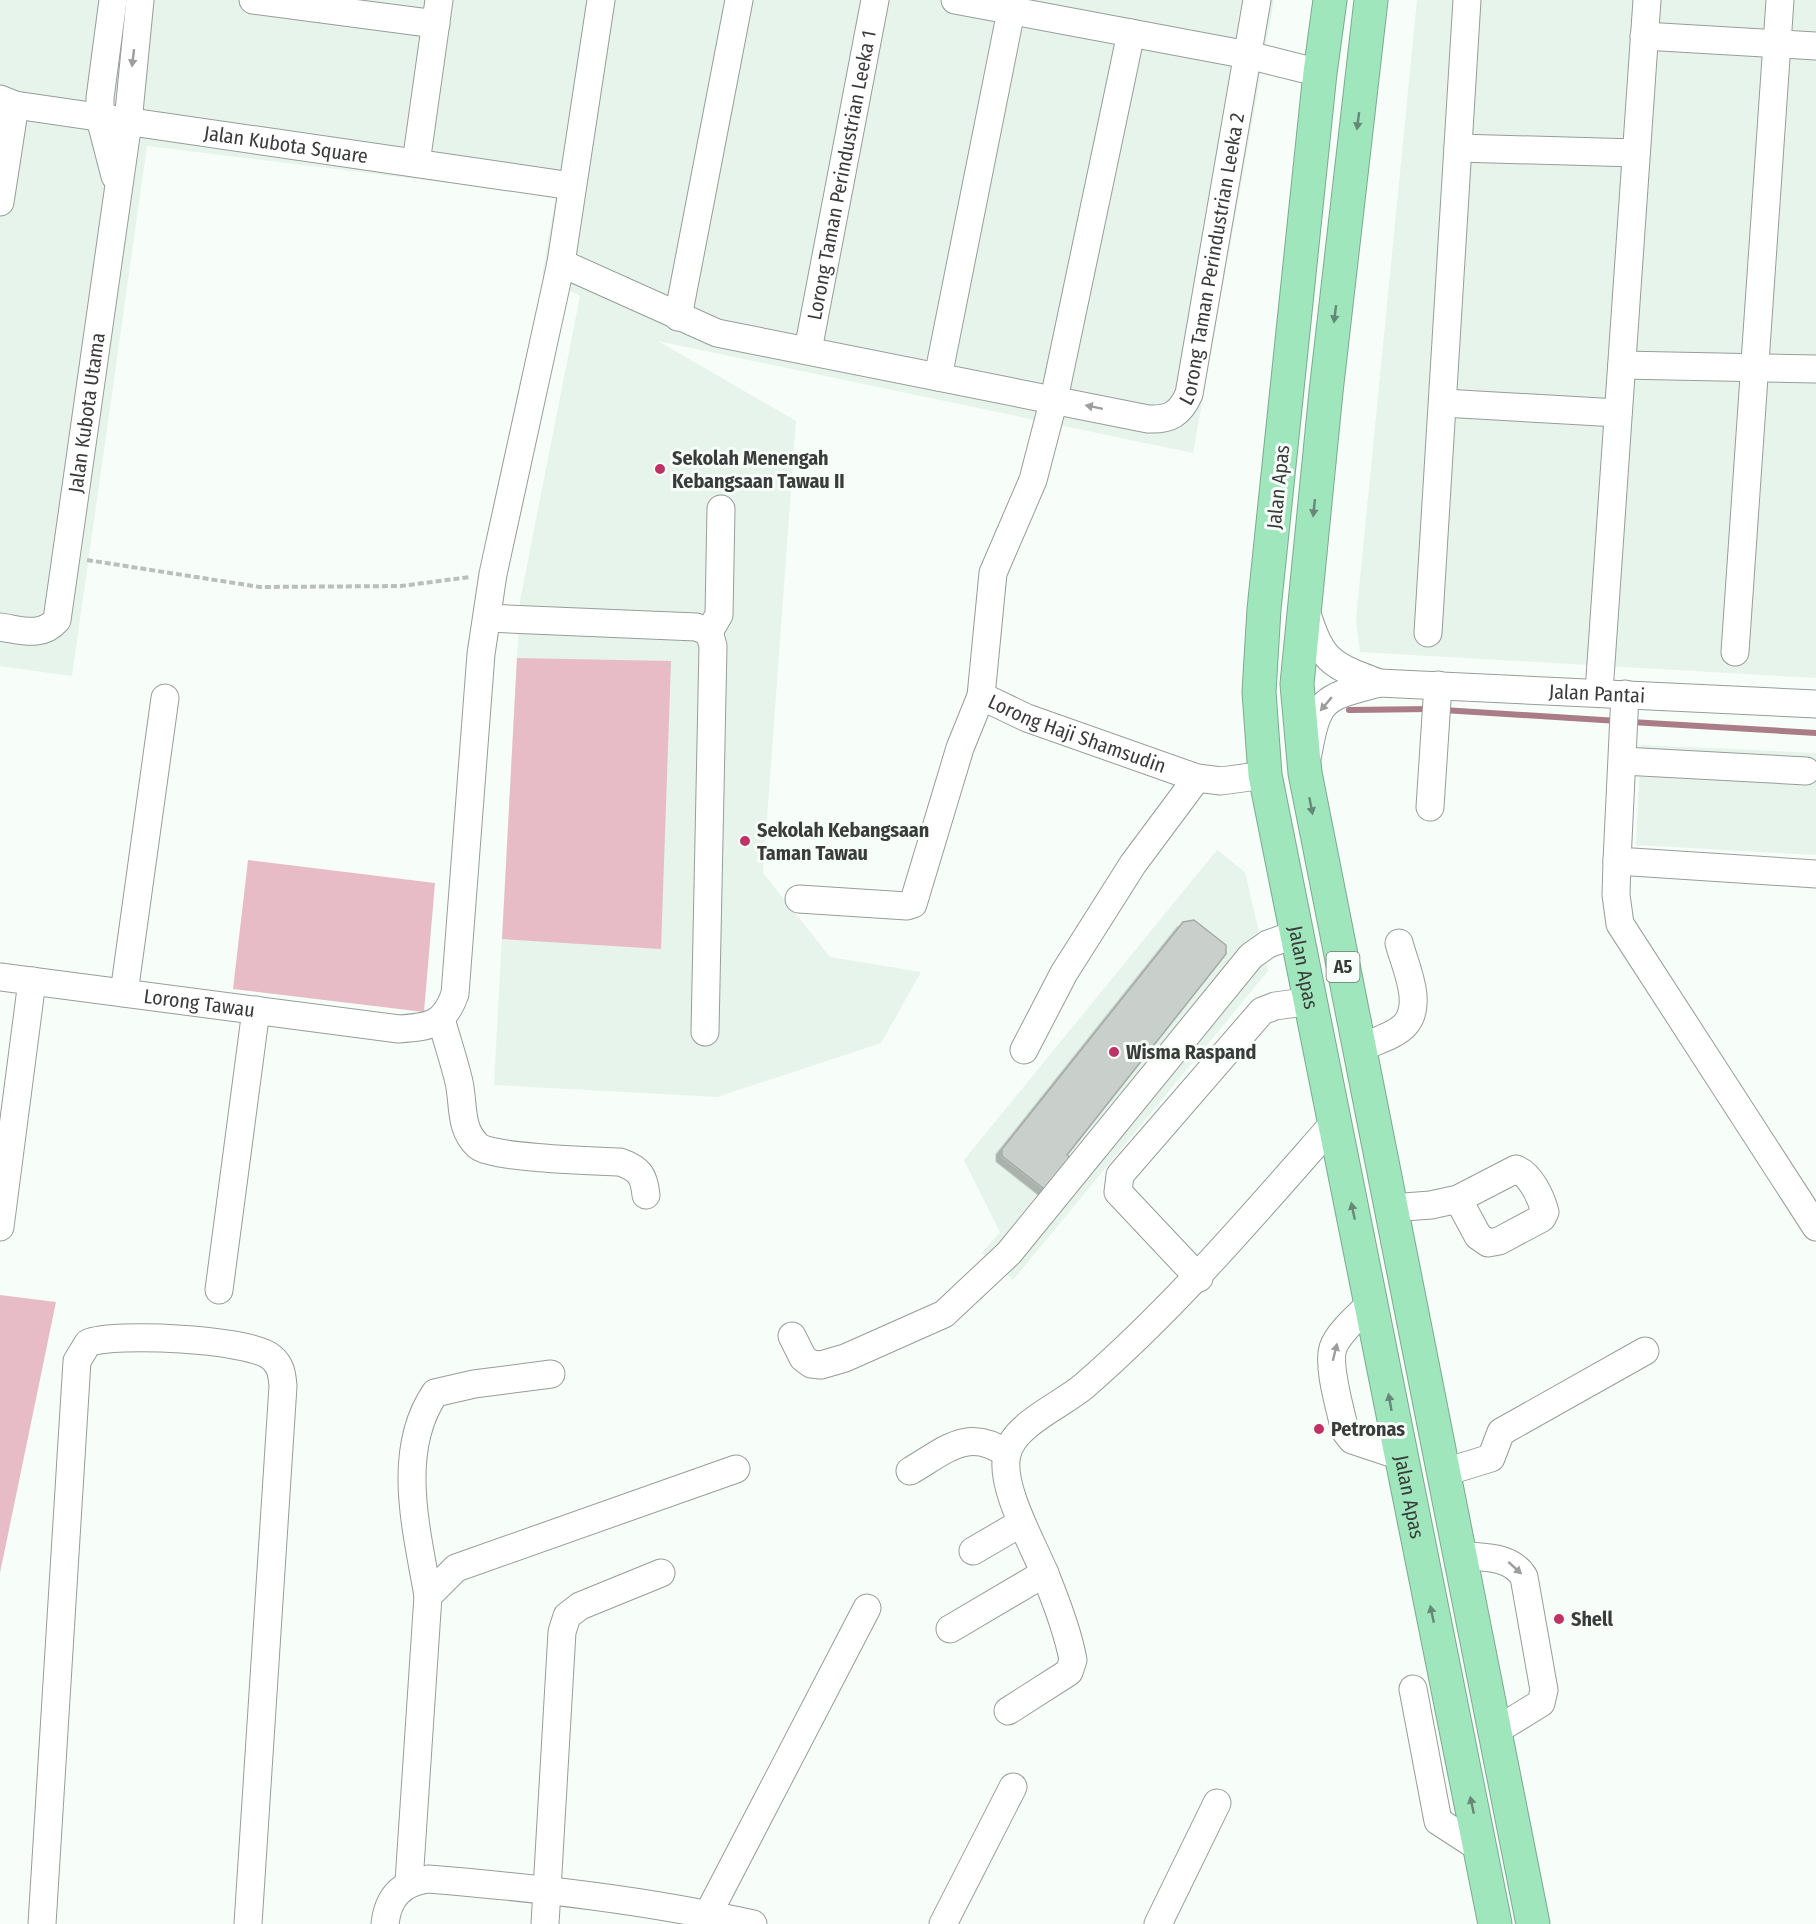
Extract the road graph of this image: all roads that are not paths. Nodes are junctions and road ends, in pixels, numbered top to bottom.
1 (113, 0) edge
2 (140, 0) edge
3 (253, 0) edge
4 (601, 0) edge
5 (739, 0) edge
6 (875, 0) edge
7 (955, 0) edge
8 (1257, 0) edge
9 (1330, 0) edge
10 (1371, 0) edge
11 (1467, 0) edge
12 (1647, 0) edge
13 (1780, 0) edge
14 (1011, 11) junction
15 (438, 12) edge
16 (1131, 33) junction
17 (1644, 36) junction
18 (1777, 44) junction
19 (1816, 46) edge
20 (1248, 55) junction
21 (1321, 64) junction
22 (1363, 76) junction
23 (7, 102) edge
24 (100, 118) junction
25 (128, 122) junction
26 (4, 148) edge
27 (1458, 148) junction
28 (1636, 153) junction
29 (416, 163) junction
30 (572, 186) junction
31 (118, 192) junction
32 (0, 202) edge
33 (1302, 258) junction
34 (561, 263) junction
35 (678, 317) junction
36 (808, 350) junction
37 (1622, 365) junction
38 (1754, 368) junction
39 (1816, 369) edge
40 (938, 377) junction
41 (1054, 399) junction
42 (1443, 403) junction
43 (1618, 413) junction
44 (721, 509) dead end
45 (1304, 604) junction
46 (487, 618) junction
47 (0, 627) edge
48 (709, 632) junction
49 (1428, 633) dead end
50 (1735, 652) dead end
51 (1379, 683) junction
52 (1437, 693) junction
53 (981, 696) junction
54 (165, 698) dead end
55 (1616, 698) junction
56 (1816, 704) edge
57 (1623, 751) junction
58 (1806, 771) dead end
59 (1305, 773) junction
60 (1265, 775) junction
61 (1197, 778) junction
62 (1430, 807) dead end
63 (1617, 861) junction
64 (1816, 874) edge
65 (799, 899) dead end
66 (1296, 934) junction
67 (1399, 943) dead end
68 (0, 977) edge
69 (32, 981) junction
70 (124, 993) junction
71 (1312, 1001) junction
72 (256, 1010) junction
73 (441, 1019) junction
74 (705, 1032) dead end
75 (1359, 1049) junction
76 (1024, 1050) dead end
77 (1335, 1122) junction
78 (646, 1196) dead end
79 (1458, 1199) dead end
80 (1390, 1208) junction
81 (0, 1227) edge
82 (1816, 1227) edge
83 (1198, 1278) junction
84 (219, 1290) dead end
85 (1372, 1302) junction
86 (792, 1336) dead end
87 (1645, 1351) dead end
88 (551, 1374) dead end
89 (1007, 1454) junction
90 (1400, 1456) junction
91 (736, 1469) dead end
92 (910, 1471) dead end
93 (1442, 1473) junction
94 (1022, 1523) junction
95 (973, 1551) dead end
96 (1460, 1555) junction
97 (661, 1573) dead end
98 (1045, 1573) junction
99 (428, 1596) junction
100 (867, 1608) dead end
101 (950, 1629) dead end
102 (1413, 1689) dead end
103 (1008, 1711) dead end
104 (1497, 1730) junction
105 (1012, 1787) dead end
106 (1217, 1803) dead end
107 (1481, 1849) junction
108 (409, 1882) junction
109 (548, 1889) junction
110 (708, 1914) junction
111 (42, 1924) edge
112 (248, 1924) edge
113 (385, 1924) edge
114 (545, 1924) edge
115 (753, 1924) edge
116 (943, 1924) edge
117 (1158, 1924) edge
118 (1495, 1924) edge
119 (1533, 1924) edge

1 - 24 street, Jalan Kubota Utama
2 -> 25 street, Jalan Kubota Utama
3 - 15 street
4 - 30 street
5 - 35 street
6 - 36 street, Lorong Taman Perindustrian Leeka 1
7 - 14 street
8 - 20 street
9 - 21 highway, Jalan Apas / A5
10 - 22 highway, Jalan Apas / A5
11 - 27 street
12 - 17 street
13 - 18 street
14 - 16 street
14 - 40 street
15 - 29 street
16 - 20 street
16 - 41 street, Lorong Haji Shamsudin
17 - 18 street
17 - 28 street
18 - 19 street
18 - 38 street
20 - 21 street
20 -> 41 street, Lorong Taman Perindustrian Leeka 2
21 - 33 highway, Jalan Apas / A5
22 - 33 highway
22 -> 45 highway, Jalan Apas / A5
23 - 24 street, Jalan Kubota Square
23 - 26 street
24 - 25 street, Jalan Kubota Square
24 - 31 street, Jalan Kubota Utama
25 - 29 street, Jalan Kubota Square
25 - 31 street, Jalan Kubota Utama
26 - 32 street
27 - 28 street
27 - 42 street
28 - 37 street
29 - 30 street, Jalan Kubota Square
30 - 34 street
31 - 47 street, Jalan Kubota Utama
33 - 60 highway, Jalan Apas / A5
34 - 35 street
34 - 46 street
35 - 36 street
36 - 40 street
37 - 38 street
37 - 43 street
38 - 39 street
38 - 50 street
40 - 41 street
41 - 53 street, Lorong Haji Shamsudin
42 - 43 street
42 - 49 street
43 - 55 street
44 - 48 street
45 - 51 street
45 - 59 highway, Jalan Apas / A5
46 - 48 street
46 - 73 street
48 - 74 street
51 - 52 street, Jalan Pantai
51 -> 59 street
52 - 55 street, Jalan Pantai
52 - 62 street
53 - 61 street, Lorong Haji Shamsudin
53 - 65 street
54 - 70 street
55 - 56 street, Jalan Pantai
55 - 57 street
57 - 58 street
57 - 63 street
59 -> 75 highway, Jalan Apas / A5
60 - 61 street, Lorong Haji Shamsudin
60 - 66 highway, Jalan Apas / A5
61 - 76 street
63 - 64 street
63 - 82 street
66 - 71 highway, Jalan Apas / A5
66 - 86 street
67 - 75 street
68 - 69 street, Lorong Tawau
69 - 70 street, Lorong Tawau
69 - 81 street
70 - 72 street, Lorong Tawau
71 - 77 highway, Jalan Apas / A5
71 - 83 street
72 - 73 street, Lorong Tawau
72 - 84 street
73 - 78 street
75 - 80 highway, Jalan Apas / A5
77 - 83 street
85 -> 77 highway, Jalan Apas / A5
79 - 80 street
80 - 93 highway, Jalan Apas / A5
83 - 89 street
90 -> 85 highway, Jalan Apas / A5
90 -> 85 street
87 - 93 street
88 - 99 street
89 - 92 street
89 - 94 street
107 -> 90 highway, Jalan Apas / A5
91 - 99 street
93 - 96 highway, Jalan Apas / A5
94 - 95 street
94 - 98 street
96 - 104 highway, Jalan Apas / A5
96 -> 104 street
97 - 109 street
98 - 101 street
98 - 103 street
99 - 108 street
100 - 110 street
102 - 107 street
104 - 119 highway, Jalan Apas / A5
105 - 116 street
106 - 117 street
107 - 118 highway, Jalan Apas / A5
108 - 109 street
108 - 113 street
109 - 110 street
109 - 114 street
110 - 115 street
111 - 112 street

